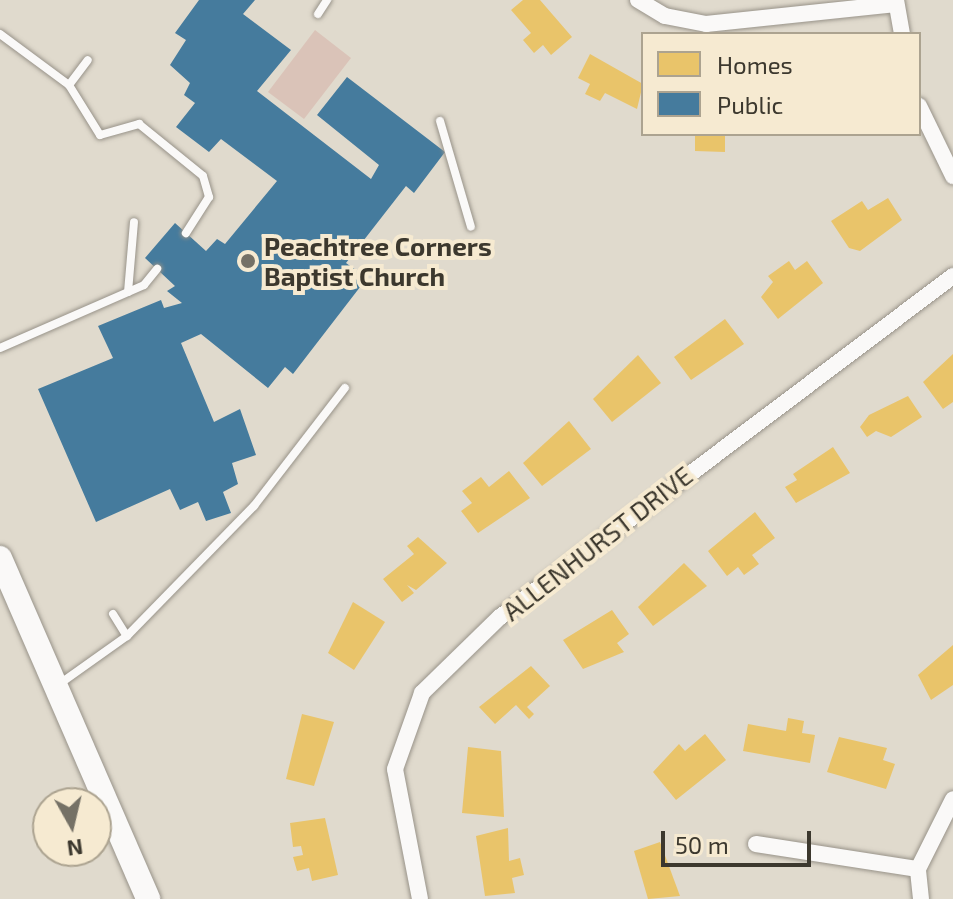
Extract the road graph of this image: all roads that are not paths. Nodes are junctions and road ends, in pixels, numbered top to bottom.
1 (327, 0) edge
2 (638, 0) edge
3 (896, 2) edge
4 (318, 14) dead end
5 (902, 32) edge
6 (0, 34) edge
7 (88, 60) dead end
8 (69, 85) junction
9 (921, 110) edge
10 (440, 121) dead end
11 (953, 176) edge
12 (134, 222) dead end
13 (471, 227) dead end
14 (186, 233) dead end
15 (157, 269) dead end
16 (953, 276) edge
17 (128, 292) junction
18 (0, 348) edge
19 (345, 388) dead end
20 (0, 558) edge
21 (113, 614) dead end
22 (127, 636) junction
23 (57, 685) junction
24 (953, 799) edge
25 (756, 844) dead end
26 (918, 869) junction
27 (148, 899) edge
28 (420, 899) edge
29 (921, 899) edge

1 - 4 lane
2 - 3 street
3 - 5 street
6 - 8 lane
7 - 8 lane
8 - 14 lane
9 - 11 street
10 - 13 lane
12 - 17 lane
15 - 17 lane
16 - 28 street, ALLENHURST DRIVE
17 - 18 lane
19 - 22 lane
20 - 23 street
21 - 22 lane
22 - 23 lane
23 - 27 street
24 - 26 street
25 - 26 street
26 - 29 street

